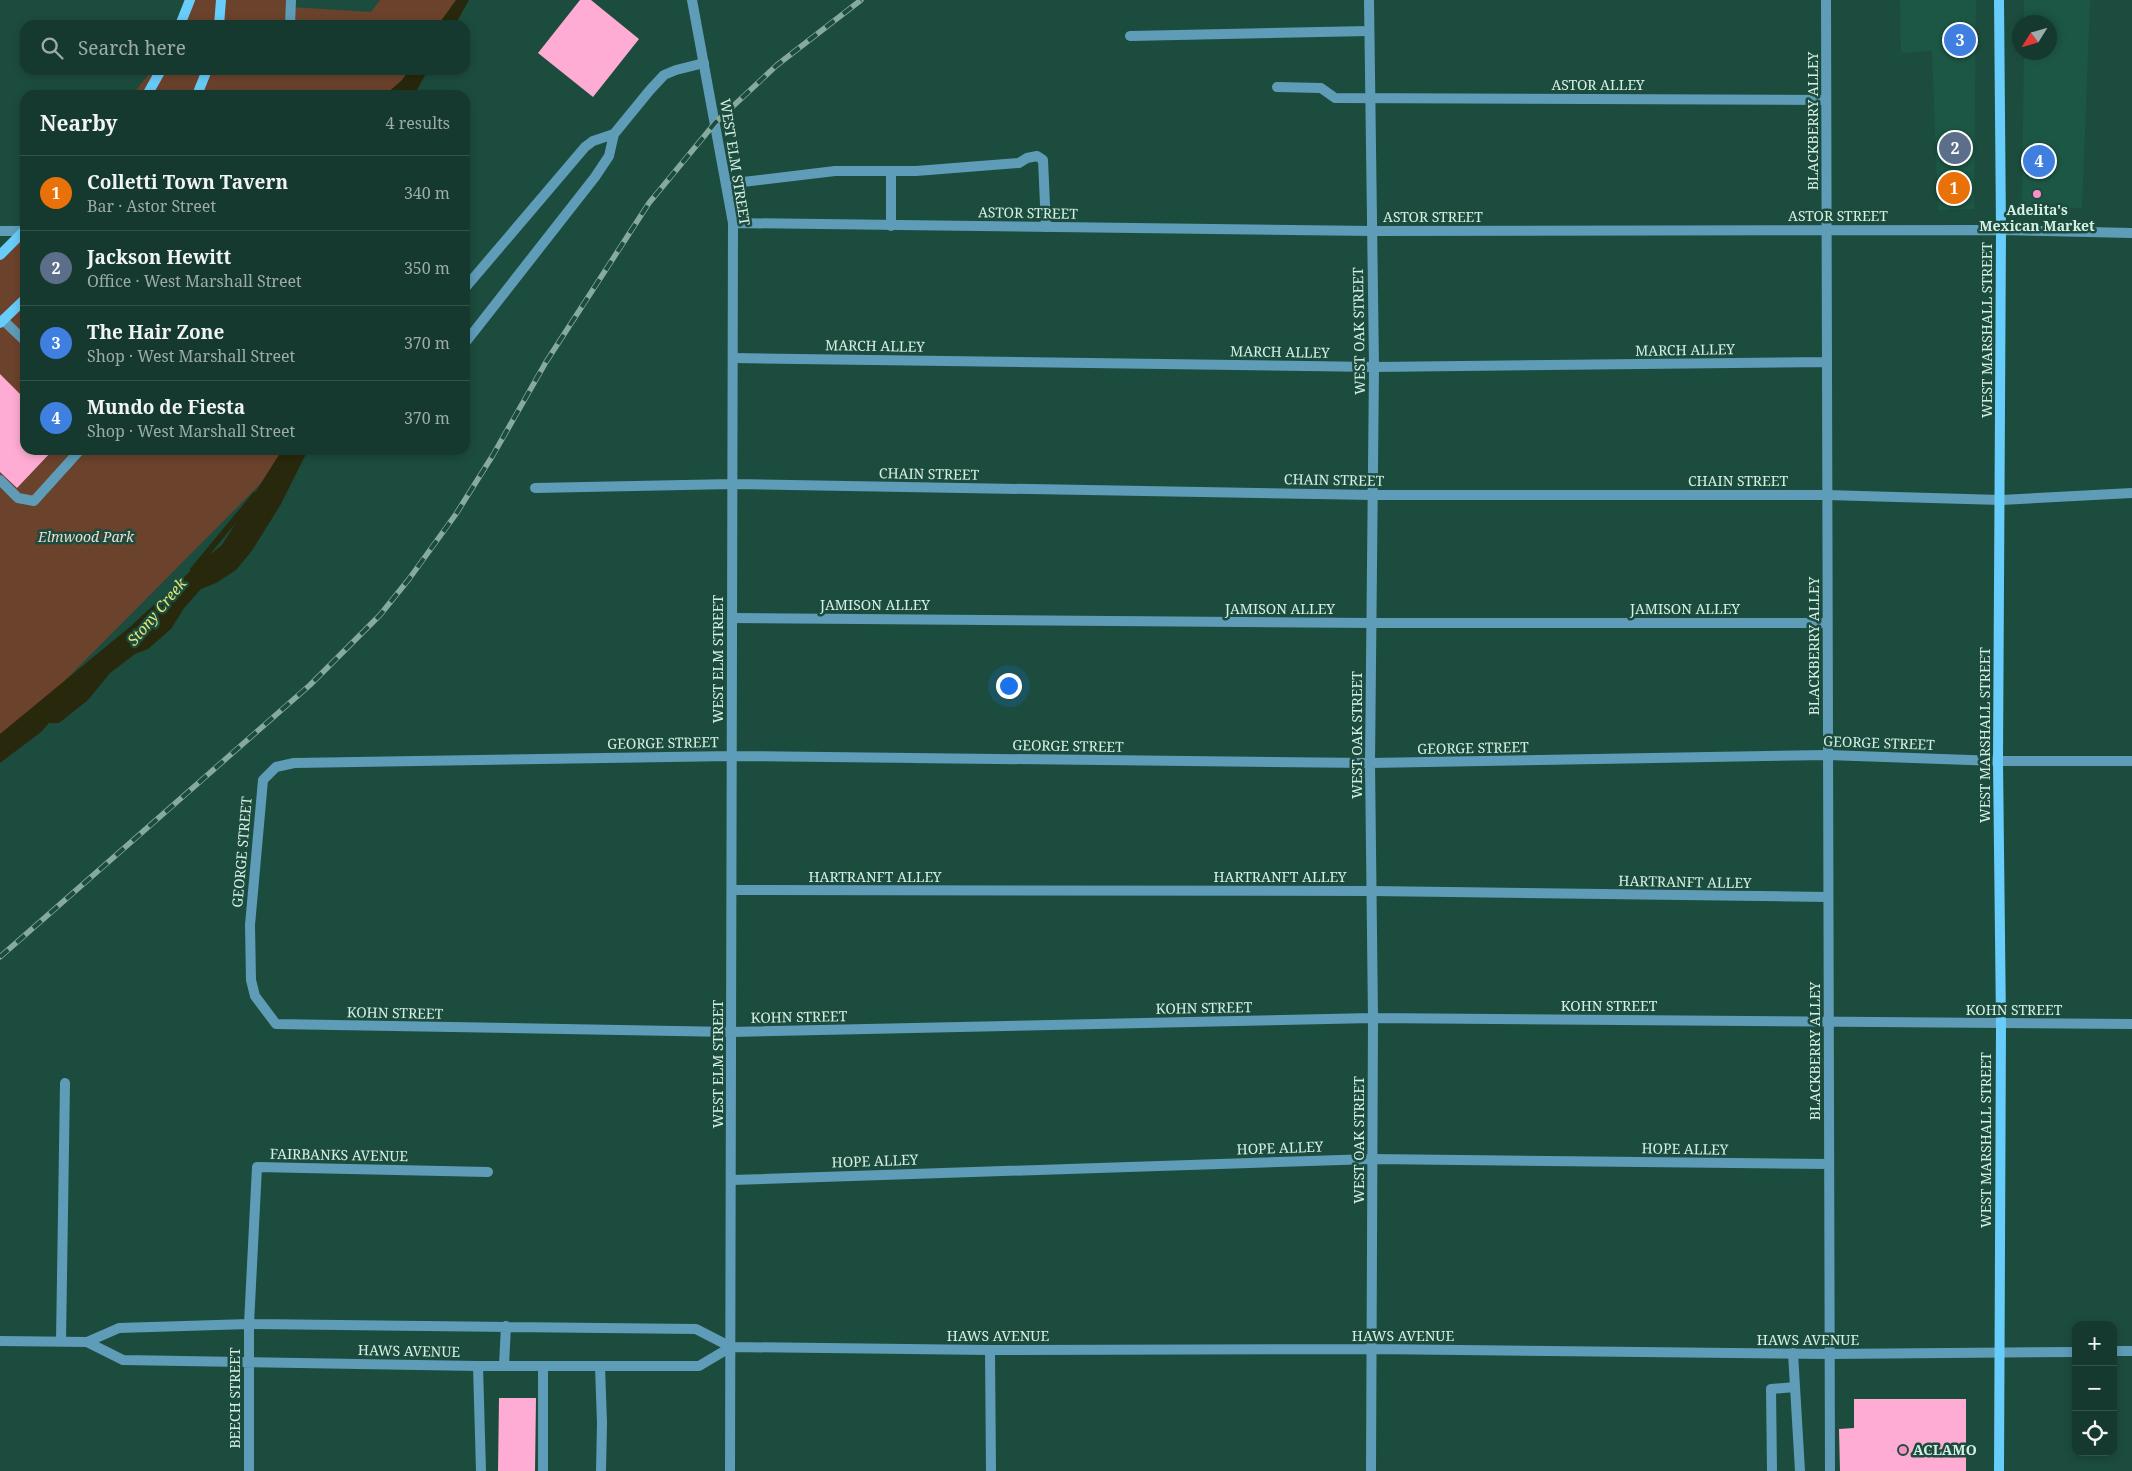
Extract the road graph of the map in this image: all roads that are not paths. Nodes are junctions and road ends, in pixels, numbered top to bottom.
1 (190, 0) edge
2 (221, 0) edge
3 (291, 0) edge
4 (692, 0) edge
5 (1369, 0) edge
6 (1826, 0) edge
7 (1999, 0) edge
8 (182, 20) edge
9 (219, 20) edge
10 (290, 20) edge
11 (1369, 31) junction
12 (1130, 36) dead end
13 (704, 63) junction
14 (158, 75) edge
15 (205, 75) edge
16 (1276, 87) dead end
17 (151, 90) edge
18 (199, 90) edge
19 (1370, 98) junction
20 (1826, 100) junction
21 (614, 134) junction
22 (890, 172) junction
23 (726, 184) junction
24 (733, 223) junction
25 (891, 226) junction
26 (1046, 227) junction
27 (1372, 230) junction
28 (1827, 230) junction
29 (2001, 230) junction
30 (0, 231) edge
31 (20, 231) edge
32 (2132, 233) edge
33 (20, 236) edge
34 (0, 255) edge
35 (470, 282) edge
36 (20, 304) edge
37 (2, 322) edge
38 (20, 337) edge
39 (470, 337) edge
40 (733, 358) junction
41 (1827, 362) junction
42 (1374, 367) junction
43 (75, 455) edge
44 (0, 480) edge
45 (733, 484) junction
46 (535, 488) dead end
47 (2132, 493) edge
48 (1373, 495) junction
49 (1827, 495) junction
50 (2001, 500) junction
51 (732, 618) junction
52 (1371, 623) junction
53 (1827, 623) junction
54 (1828, 755) junction
55 (732, 756) junction
56 (1998, 761) junction
57 (2132, 761) edge
58 (1370, 763) junction
59 (732, 890) junction
60 (1372, 891) junction
61 (1828, 897) junction
62 (1373, 1018) junction
63 (1828, 1021) junction
64 (276, 1024) joint
65 (2000, 1024) junction
66 (2132, 1024) edge
67 (731, 1032) junction
68 (65, 1084) dead end
69 (1372, 1159) junction
70 (1829, 1164) junction
71 (488, 1172) dead end
72 (731, 1180) junction
73 (249, 1324) junction
74 (506, 1326) junction
75 (0, 1341) edge
76 (61, 1342) junction
77 (87, 1342) junction
78 (731, 1347) junction
79 (1371, 1349) junction
80 (990, 1350) junction
81 (2117, 1351) edge
82 (2132, 1351) edge
83 (1999, 1352) junction
84 (2072, 1352) edge
85 (1793, 1353) junction
86 (1830, 1354) junction
87 (248, 1362) junction
88 (504, 1365) junction
89 (478, 1366) junction
90 (600, 1366) junction
91 (543, 1367) junction
92 (1795, 1387) junction
93 (249, 1471) edge
94 (480, 1471) edge
95 (543, 1471) edge
96 (601, 1471) edge
97 (730, 1471) edge
98 (991, 1471) edge
99 (1371, 1471) edge
100 (1772, 1471) edge
101 (1800, 1471) edge
102 (1830, 1471) edge
103 (2000, 1471) edge

1 - 8 street
2 - 9 street
3 - 10 street
4 - 13 street, WEST ELM STREET
5 - 11 street, WEST OAK STREET
6 - 20 street, BLACKBERRY ALLEY
7 - 29 street, WEST MARSHALL STREET
11 - 12 street
11 - 19 street, WEST OAK STREET
13 - 21 street
13 - 23 street, WEST ELM STREET
14 - 17 street
15 - 18 street
16 - 19 street, ASTOR ALLEY
19 - 20 street, ASTOR ALLEY
19 - 27 street, WEST OAK STREET
20 - 28 street, BLACKBERRY ALLEY
21 - 35 street
21 - 39 street
22 - 23 street
22 - 25 street
22 - 26 street
23 - 24 street, WEST ELM STREET
24 - 25 street, ASTOR STREET
24 - 40 street, WEST ELM STREET
25 - 26 street, ASTOR STREET
26 - 27 street, ASTOR STREET
27 - 28 street, ASTOR STREET
27 - 42 street, WEST OAK STREET
28 - 29 street, ASTOR STREET
28 - 41 street, BLACKBERRY ALLEY
29 - 32 street, ASTOR STREET
29 - 50 street, WEST MARSHALL STREET
30 - 31 street
33 - 34 street
36 - 37 street
37 - 38 street
40 - 42 street, MARCH ALLEY
40 - 45 street, WEST ELM STREET
41 - 42 street, MARCH ALLEY
41 - 49 street, BLACKBERRY ALLEY
42 - 48 street, WEST OAK STREET
43 - 44 street
45 - 46 street, CHAIN STREET
45 - 48 street, CHAIN STREET
45 - 51 street, WEST ELM STREET
47 - 50 street, CHAIN STREET
48 - 49 street, CHAIN STREET
48 - 52 street, WEST OAK STREET
49 - 50 street, CHAIN STREET
49 - 53 street, BLACKBERRY ALLEY
50 - 56 street, WEST MARSHALL STREET
51 - 52 street, JAMISON ALLEY
51 - 55 street, WEST ELM STREET
52 - 53 street, JAMISON ALLEY
52 - 58 street, WEST OAK STREET
53 - 54 street, BLACKBERRY ALLEY
54 - 56 street, GEORGE STREET
54 - 58 street, GEORGE STREET
54 - 61 street, BLACKBERRY ALLEY
55 - 58 street, GEORGE STREET
55 - 59 street, WEST ELM STREET
55 - 64 street, GEORGE STREET
56 - 57 street, GEORGE STREET
56 - 65 street, WEST MARSHALL STREET
58 - 60 street, WEST OAK STREET
59 - 60 street, HARTRANFT ALLEY
59 - 67 street, WEST ELM STREET
60 - 61 street, HARTRANFT ALLEY
60 - 62 street, WEST OAK STREET
61 - 63 street, BLACKBERRY ALLEY
62 - 63 street, KOHN STREET
62 - 67 street, KOHN STREET
62 - 69 street, WEST OAK STREET
63 - 65 street, KOHN STREET
63 - 70 street, BLACKBERRY ALLEY
64 - 67 street, KOHN STREET
65 - 66 street, KOHN STREET
65 - 83 street, WEST MARSHALL STREET
67 - 72 street, WEST ELM STREET
68 - 76 street
69 - 70 street, HOPE ALLEY
69 - 72 street, HOPE ALLEY
69 - 79 street, WEST OAK STREET
70 - 86 street, BLACKBERRY ALLEY
71 - 73 street, FAIRBANKS AVENUE
72 - 78 street, WEST ELM STREET
73 - 74 street, HAWS AVENUE
73 - 77 street, HAWS AVENUE
73 - 87 street, BEECH STREET
74 - 78 street, HAWS AVENUE
74 - 88 street
75 - 76 street, HAWS AVENUE
76 - 77 street, HAWS AVENUE
77 - 87 street, HAWS AVENUE
78 - 80 street, HAWS AVENUE
78 - 90 street, HAWS AVENUE
78 - 97 street, WEST ELM STREET
79 - 80 street, HAWS AVENUE
79 - 85 street, HAWS AVENUE
79 - 99 street, WEST OAK STREET
80 - 98 street
81 - 82 street
83 - 84 street, HAWS AVENUE
83 - 86 street, HAWS AVENUE
83 - 103 street, WEST MARSHALL STREET
85 - 86 street, HAWS AVENUE
85 - 92 street
86 - 102 street, BLACKBERRY ALLEY
87 - 89 street, HAWS AVENUE
87 - 93 street, BEECH STREET
88 - 89 street, HAWS AVENUE
88 - 91 street, HAWS AVENUE
89 - 94 street
90 - 91 street, HAWS AVENUE
90 - 96 street
91 - 95 street
92 - 100 street
92 - 101 street

